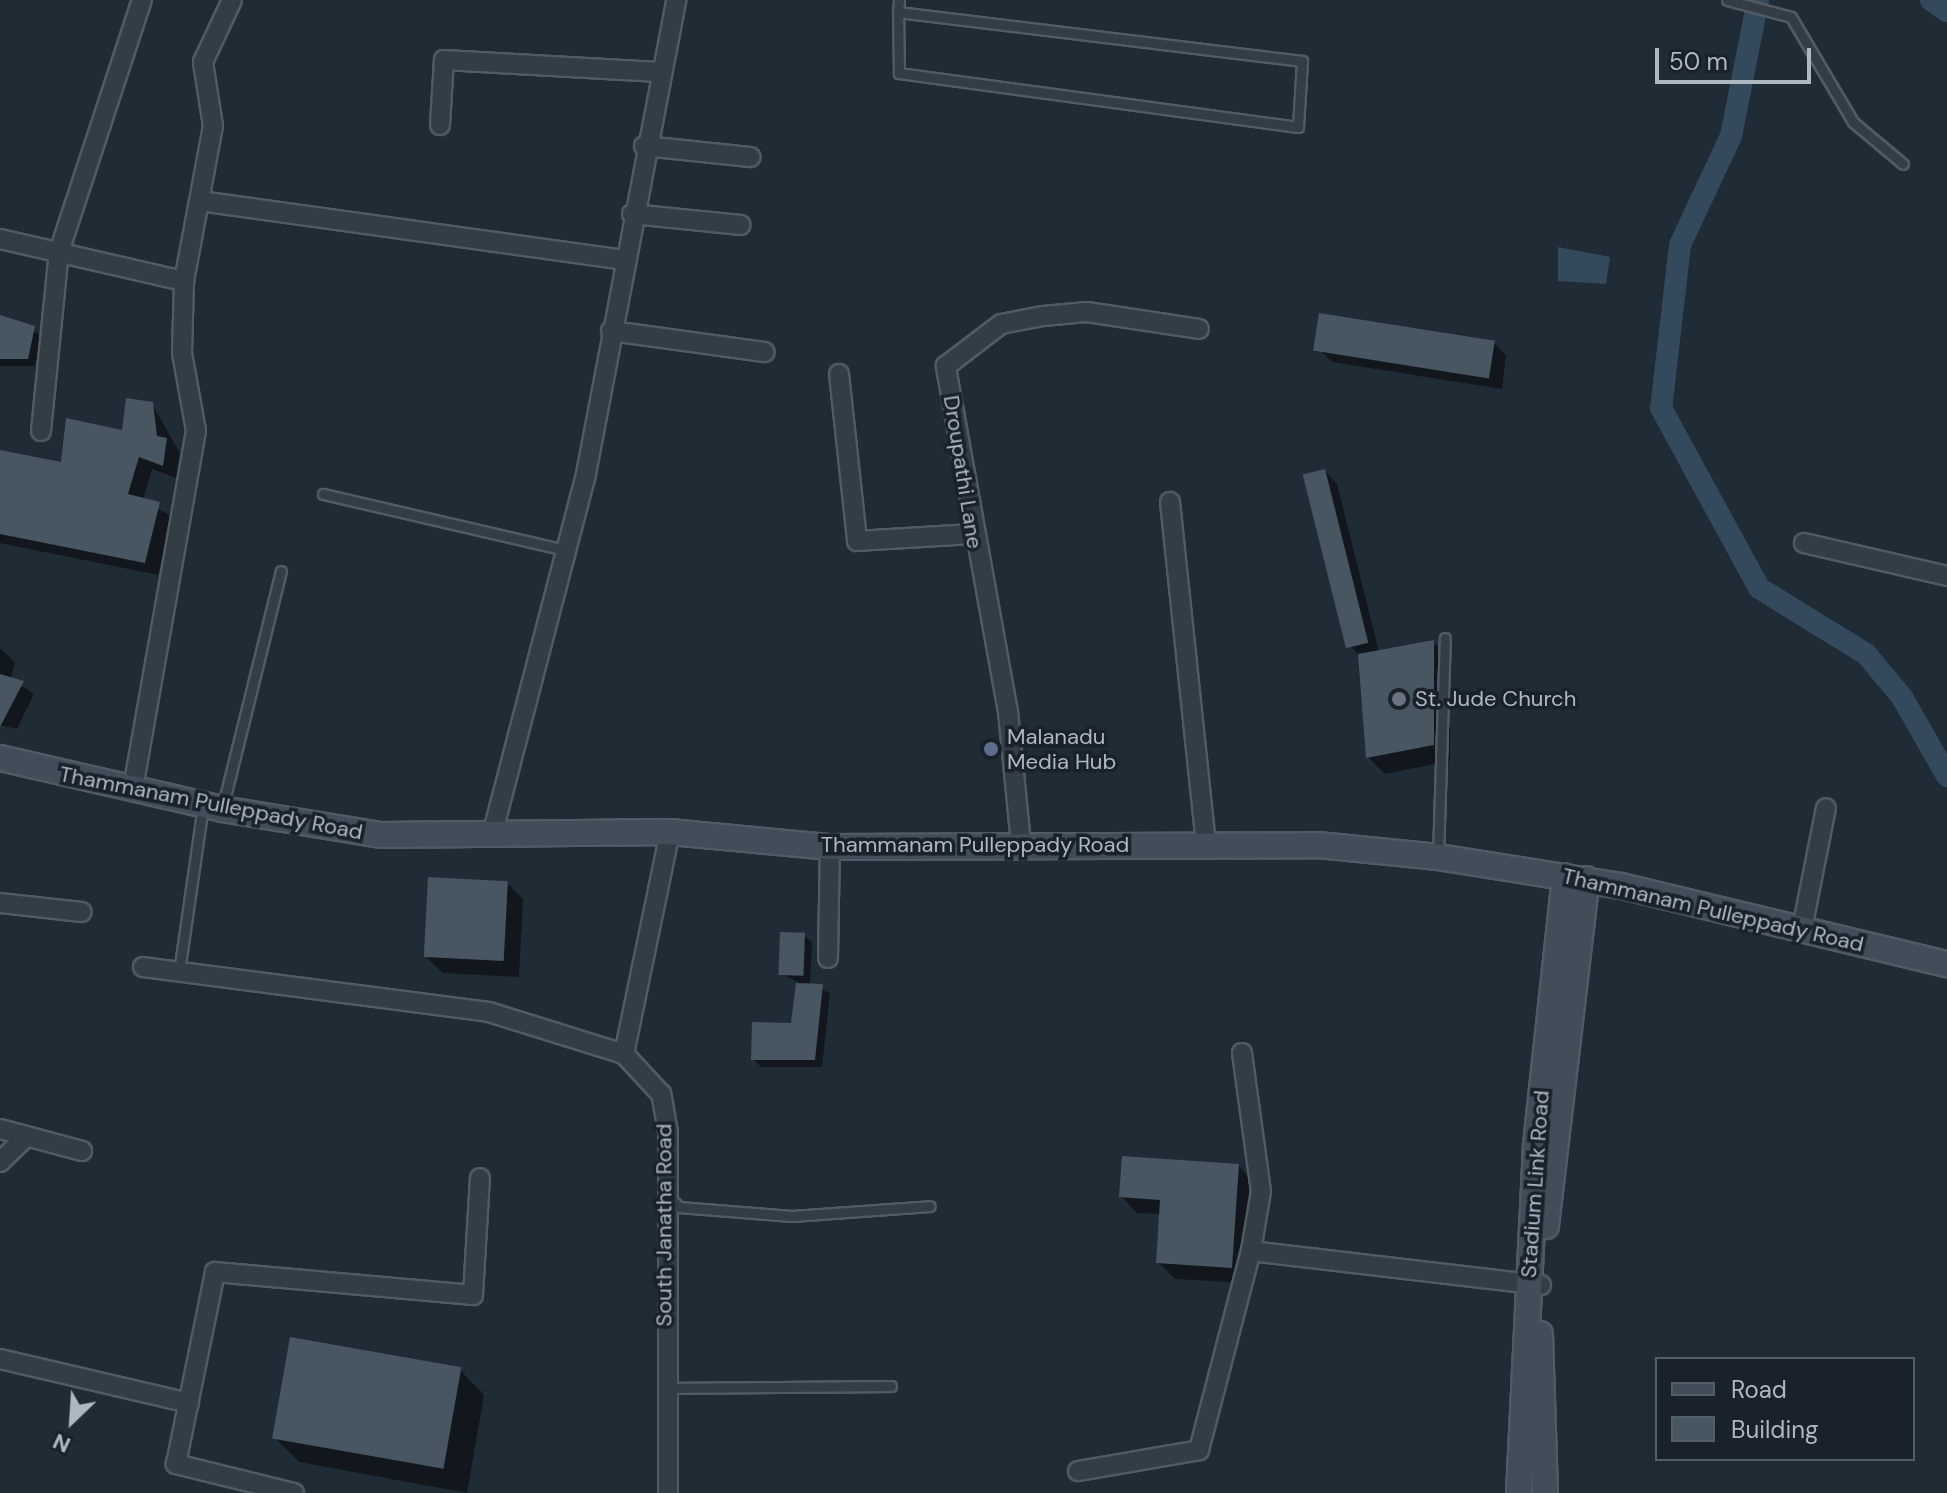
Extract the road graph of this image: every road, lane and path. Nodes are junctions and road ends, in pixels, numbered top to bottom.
1 (142, 0) edge
2 (232, 0) edge
3 (676, 0) edge
4 (899, 0) edge
5 (1727, 0) edge
6 (898, 12) junction
7 (659, 72) junction
8 (440, 125) dead end
9 (644, 146) junction
10 (750, 157) dead end
11 (1903, 164) dead end
12 (200, 201) junction
13 (632, 214) junction
14 (740, 225) dead end
15 (0, 239) edge
16 (59, 252) junction
17 (624, 260) junction
18 (184, 281) junction
19 (1199, 329) dead end
20 (611, 331) junction
21 (765, 352) dead end
22 (839, 374) dead end
23 (41, 431) dead end
24 (323, 494) dead end
25 (1170, 502) dead end
26 (972, 534) junction
27 (1804, 543) dead end
28 (566, 550) junction
29 (281, 571) dead end
30 (1947, 576) edge
31 (1445, 638) dead end
32 (0, 758) edge
33 (133, 789) junction
34 (212, 806) junction
35 (1826, 808) dead end
36 (670, 832) junction
37 (492, 835) junction
38 (1021, 844) junction
39 (1206, 845) junction
40 (830, 847) junction
41 (1438, 857) junction
42 (1576, 878) junction
43 (0, 903) edge
44 (82, 912) dead end
45 (1802, 929) junction
46 (828, 958) dead end
47 (1947, 964) edge
48 (143, 967) dead end
49 (179, 972) junction
50 (1242, 1053) dead end
51 (624, 1054) junction
52 (0, 1129) edge
53 (27, 1136) junction
54 (82, 1151) dead end
55 (0, 1162) edge
56 (480, 1178) dead end
57 (667, 1196) junction
58 (930, 1206) dead end
59 (1251, 1251) junction
60 (1534, 1284) junction
61 (0, 1359) edge
62 (891, 1386) dead end
63 (666, 1388) junction
64 (189, 1403) junction
65 (1078, 1471) dead end
66 (294, 1493) edge
67 (668, 1493) edge
68 (1519, 1493) edge
69 (1545, 1493) edge

1 - 16 street
2 - 12 street
3 - 7 street
4 - 6 lane
5 - 11 lane
6 - 6 lane
7 - 8 street
7 - 9 street
9 - 10 street
9 - 13 street
12 - 17 street
12 - 18 street
13 - 14 street
13 - 17 street
15 - 16 street
16 - 18 street
16 - 23 street
17 - 20 street
18 - 33 street
19 - 26 street, Droupathi Lane
20 - 21 street
20 - 28 street
22 - 26 street
24 - 28 lane
25 - 39 street
26 - 38 street, Droupathi Lane
27 - 30 street
28 - 37 street
29 - 34 lane
31 - 41 lane
32 - 33 main road, Thammanam Pulleppady Road
33 - 34 main road, Thammanam Pulleppady Road
34 - 37 main road, Thammanam Pulleppady Road
34 - 49 lane
35 - 45 street
36 - 37 main road, Thammanam Pulleppady Road
36 - 40 main road, Thammanam Pulleppady Road
36 - 51 street
38 - 39 main road, Thammanam Pulleppady Road
38 - 40 main road, Thammanam Pulleppady Road
39 - 41 main road, Thammanam Pulleppady Road
40 - 46 street
41 - 42 main road, Thammanam Pulleppady Road
42 - 45 main road, Thammanam Pulleppady Road
42 - 60 main road, Stadium Link Road
43 - 44 street
45 - 47 main road, Thammanam Pulleppady Road
48 - 49 street
49 - 51 street
50 - 59 street
51 - 57 street, South Janatha Road
52 - 53 street
53 - 54 street
53 - 55 street
56 - 64 street
57 - 58 lane
57 - 63 street, South Janatha Road
59 - 60 street
59 - 65 street
60 - 68 main road, Stadium Link Road
60 - 69 main road, Stadium Link Road
61 - 64 street
62 - 63 lane
63 - 67 street, South Janatha Road
64 - 66 street

